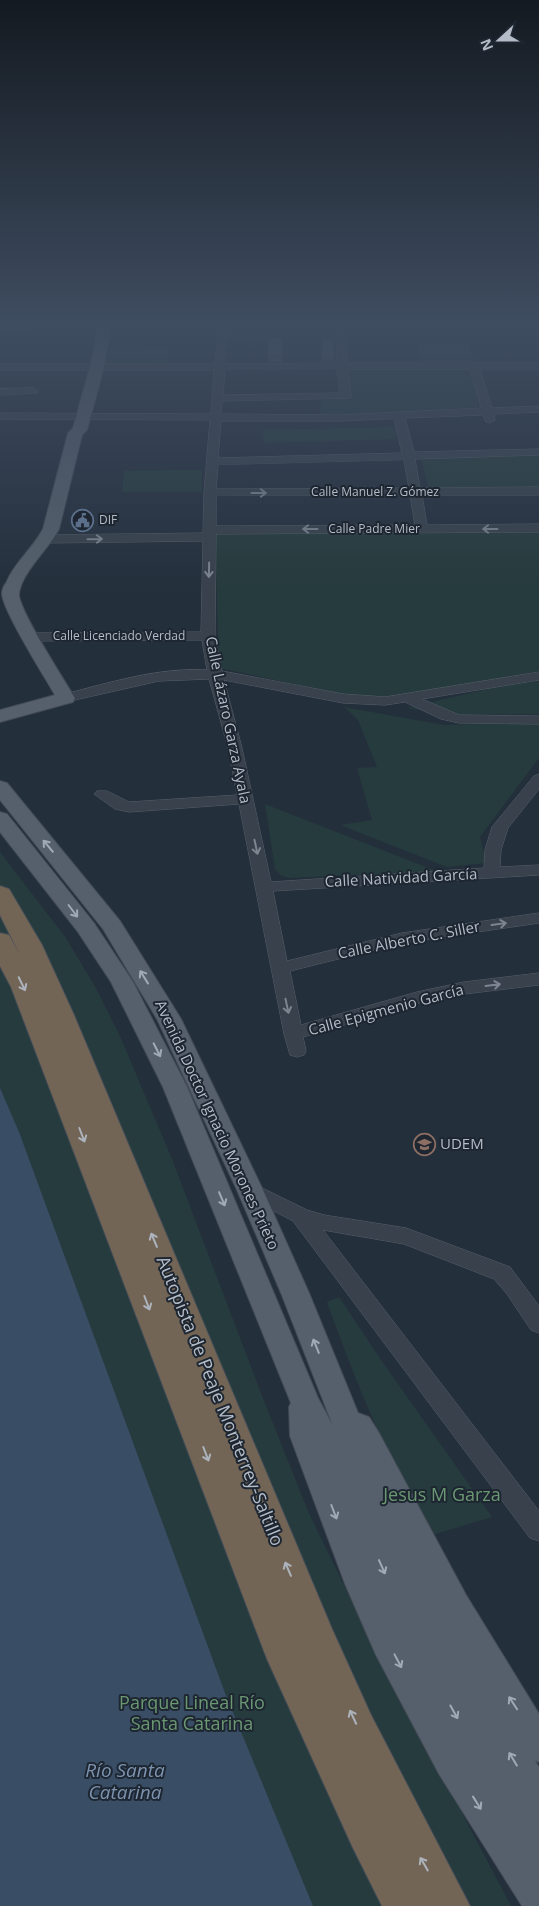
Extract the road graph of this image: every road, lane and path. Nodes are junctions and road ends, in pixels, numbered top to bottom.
1 (80, 413) edge
2 (217, 413) edge
3 (505, 413) edge
4 (488, 415) junction
5 (0, 416) edge
6 (539, 419) edge
7 (400, 420) junction
8 (216, 421) junction
9 (77, 423) junction
10 (0, 425) edge
11 (539, 452) edge
12 (410, 457) junction
13 (213, 462) junction
14 (539, 491) edge
15 (417, 492) junction
16 (210, 493) junction
17 (422, 528) junction
18 (539, 528) edge
19 (210, 533) junction
20 (46, 539) junction
21 (208, 636) junction
22 (30, 637) junction
23 (215, 674) junction
24 (539, 676) edge
25 (66, 698) junction
26 (408, 698) junction
27 (0, 716) edge
28 (539, 720) edge
29 (539, 779) edge
30 (0, 787) edge
31 (102, 794) dead end
32 (246, 799) junction
33 (0, 818) edge
34 (539, 870) edge
35 (492, 873) junction
36 (264, 886) junction
37 (0, 894) edge
38 (539, 918) edge
39 (0, 941) edge
40 (280, 968) junction
41 (539, 979) edge
42 (295, 1043) joint
43 (250, 1190) junction
44 (300, 1216) junction
45 (539, 1324) edge
46 (318, 1391) junction
47 (339, 1441) junction
48 (539, 1530) edge
49 (539, 1744) edge
50 (539, 1800) edge
51 (539, 1847) edge
52 (539, 1899) edge
53 (406, 1906) edge
54 (448, 1906) edge

1 - 9 main road
2 - 8 street, Calle Lázaro Garza Ayala
3 - 4 street
4 - 6 street
4 - 7 street
5 - 9 street
7 - 8 street
7 - 12 street
8 - 9 street
8 - 13 street, Calle Lázaro Garza Ayala
9 - 10 street
9 - 20 main road
11 - 12 street
12 - 13 street
12 - 15 street
13 - 16 street, Calle Lázaro Garza Ayala
14 - 15 street, Calle Manuel Z. Gómez
16 -> 15 street, Calle Manuel Z. Gómez
15 - 17 street
16 - 19 street, Calle Lázaro Garza Ayala
18 -> 17 street, Calle Padre Mier
17 -> 19 street, Calle Padre Mier
20 -> 19 street, Calle Padre Mier
19 -> 21 street, Calle Lázaro Garza Ayala
20 - 22 main road
21 - 22 street, Calle Licenciado Verdad
21 - 23 street, Calle Lázaro Garza Ayala
22 - 25 main road
23 - 25 street
23 - 26 street
23 - 32 street, Calle Lázaro Garza Ayala
24 - 26 street
25 - 27 main road
26 - 28 street
29 - 35 street
43 -> 30 main road, Avenida Doctor Ignacio Morones Prieto
31 - 32 street
32 -> 36 street, Calle Lázaro Garza Ayala
33 -> 46 main road, Avenida Doctor Ignacio Morones Prieto
34 - 35 street, Calle Natividad García
35 - 36 street, Calle Natividad García
36 - 40 street, Calle Lázaro Garza Ayala
54 -> 37 highway, Autopista de Peaje Monterrey-Saltillo
40 -> 38 street, Calle Alberto C. Siller
39 -> 53 highway, Autopista de Peaje Monterrey-Saltillo
40 -> 42 street, Calle Lázaro Garza Ayala
42 -> 41 street, Calle Epigmenio García
43 - 44 street
46 -> 43 main road, Avenida Doctor Ignacio Morones Prieto
44 - 45 street
44 - 48 street
46 - 47 main road, Avenida Doctor Ignacio Morones Prieto
49 -> 46 main road, Avenida Doctor Ignacio Morones Prieto
46 -> 52 main road, Avenida Doctor Ignacio Morones Prieto
50 -> 47 main road, Avenida Doctor Ignacio Morones Prieto
47 -> 51 main road, Avenida Doctor Ignacio Morones Prieto

